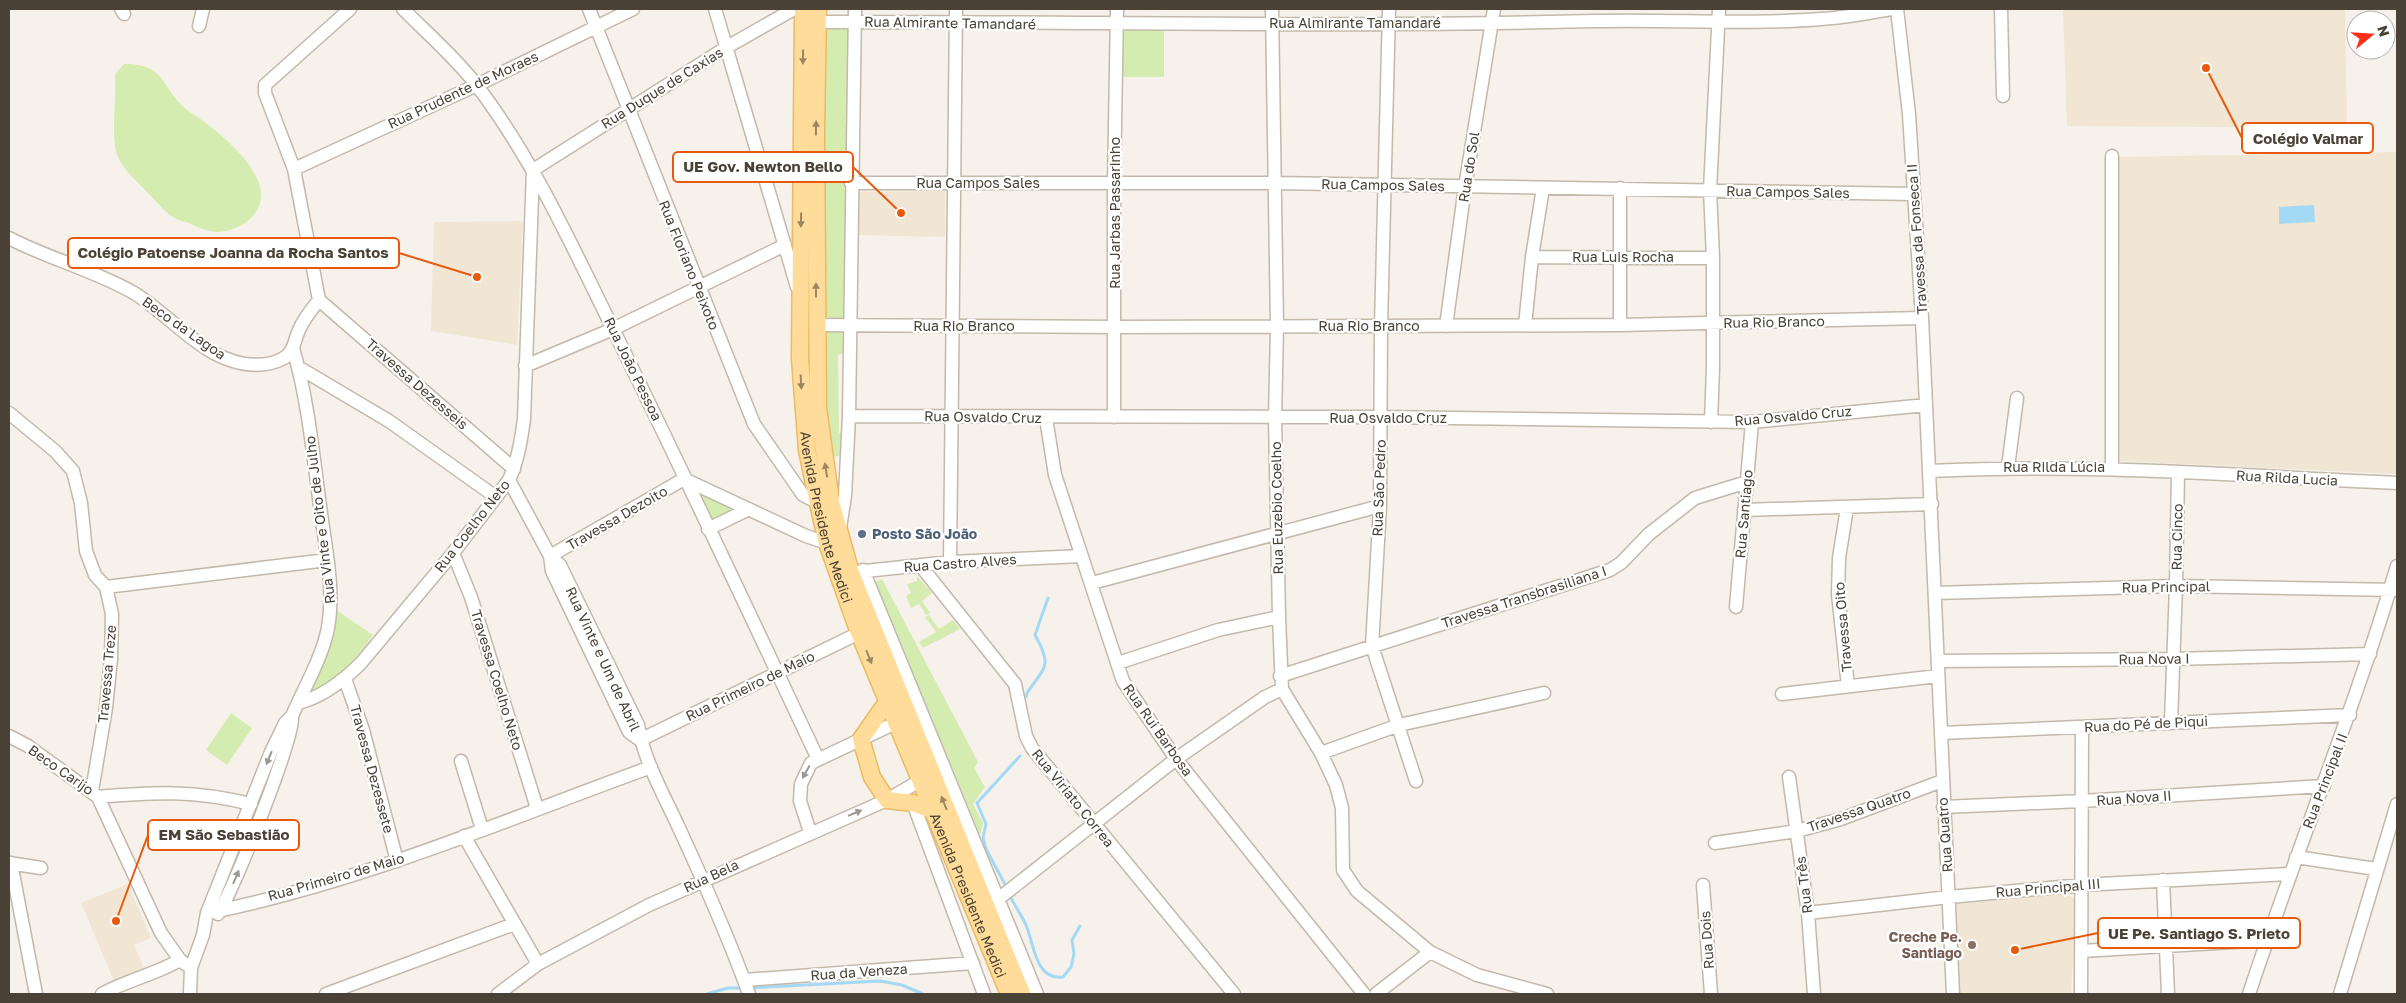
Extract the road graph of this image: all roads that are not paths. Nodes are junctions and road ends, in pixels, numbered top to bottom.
1 (203, 9) edge
2 (350, 9) edge
3 (403, 9) edge
4 (589, 9) edge
5 (632, 9) edge
6 (715, 9) edge
7 (795, 9) edge
8 (855, 9) edge
9 (956, 9) edge
10 (1117, 9) edge
11 (1272, 9) edge
12 (1389, 9) edge
13 (1494, 9) edge
14 (1719, 9) edge
15 (1890, 9) edge
16 (1897, 9) edge
17 (2001, 9) edge
18 (818, 16) edge
19 (855, 22) junction
20 (1272, 23) junction
21 (1389, 23) junction
22 (1719, 23) junction
23 (956, 24) junction
24 (1492, 24) junction
25 (1117, 25) junction
26 (199, 26) dead end
27 (595, 26) junction
28 (727, 47) junction
29 (477, 85) junction
30 (2004, 96) dead end
31 (628, 108) junction
32 (2112, 156) dead end
33 (294, 169) junction
34 (533, 170) junction
35 (851, 183) junction
36 (953, 183) junction
37 (1275, 183) junction
38 (1114, 184) junction
39 (1385, 186) junction
40 (1465, 187) junction
41 (1543, 188) junction
42 (1620, 188) junction
43 (1710, 190) junction
44 (1914, 194) junction
45 (9, 238) edge
46 (785, 245) junction
47 (1532, 257) junction
48 (1622, 258) junction
49 (1713, 258) junction
50 (697, 286) junction
51 (800, 296) junction
52 (319, 300) junction
53 (1922, 318) junction
54 (1713, 323) junction
55 (816, 325) junction
56 (850, 325) junction
57 (952, 325) junction
58 (1525, 325) junction
59 (1620, 325) junction
60 (1381, 326) junction
61 (1446, 326) junction
62 (1115, 327) junction
63 (1277, 327) junction
64 (613, 329) junction
65 (293, 348) junction
66 (808, 359) junction
67 (298, 366) junction
68 (525, 366) junction
69 (2017, 398) dead end
70 (1926, 405) junction
71 (9, 413) edge
72 (849, 416) junction
73 (950, 416) junction
74 (1114, 417) junction
75 (1381, 417) junction
76 (1046, 418) junction
77 (1275, 418) junction
78 (1711, 422) junction
79 (1752, 422) junction
80 (2008, 467) junction
81 (2112, 468) junction
82 (1930, 471) junction
83 (2178, 473) junction
84 (511, 474) junction
85 (684, 479) junction
86 (1747, 482) junction
87 (2397, 483) edge
88 (496, 497) junction
89 (824, 502) junction
90 (1932, 504) junction
91 (1380, 506) junction
92 (1847, 508) junction
93 (749, 509) junction
94 (1744, 510) junction
95 (708, 529) junction
96 (1278, 534) junction
97 (833, 538) junction
98 (453, 553) junction
99 (550, 556) junction
100 (1082, 556) junction
101 (327, 560) junction
102 (950, 562) junction
103 (920, 565) junction
104 (2397, 566) edge
105 (851, 574) junction
106 (1092, 583) junction
107 (2176, 586) junction
108 (106, 587) junction
109 (2394, 590) edge
110 (1935, 593) junction
111 (1736, 607) dead end
112 (1279, 617) junction
113 (860, 632) junction
114 (1372, 646) junction
115 (2370, 654) junction
116 (2173, 659) junction
117 (1938, 661) junction
118 (1118, 663) junction
119 (777, 672) junction
120 (1938, 676) junction
121 (345, 679) junction
122 (1281, 683) junction
123 (1848, 686) junction
124 (1544, 693) dead end
125 (1782, 694) dead end
126 (298, 702) junction
127 (887, 702) junction
128 (2350, 715) junction
129 (292, 716) junction
130 (902, 720) junction
131 (2171, 722) junction
132 (1398, 725) junction
133 (2082, 728) junction
134 (1941, 734) junction
135 (9, 736) edge
136 (861, 739) junction
137 (640, 740) junction
138 (1321, 754) junction
139 (818, 759) junction
140 (1176, 759) junction
141 (461, 762) dead end
142 (651, 766) junction
143 (926, 777) junction
144 (1789, 777) dead end
145 (1416, 781) dead end
146 (1942, 781) junction
147 (2324, 786) junction
148 (95, 794) junction
149 (887, 800) junction
150 (2082, 801) junction
151 (913, 803) junction
152 (251, 804) junction
153 (2397, 804) edge
154 (1943, 807) junction
155 (537, 808) junction
156 (932, 810) junction
157 (1092, 824) junction
158 (482, 829) junction
159 (1797, 830) junction
160 (810, 832) junction
161 (464, 836) junction
162 (1715, 843) dead end
163 (2296, 857) junction
164 (397, 861) junction
165 (10, 863) edge
166 (41, 868) dead end
167 (2376, 869) junction
168 (2289, 874) junction
169 (703, 880) junction
170 (2162, 880) junction
171 (1703, 885) dead end
172 (2082, 885) junction
173 (1950, 896) junction
174 (997, 900) junction
175 (220, 910) junction
176 (207, 913) junction
177 (1808, 913) junction
178 (514, 924) junction
179 (203, 935) junction
180 (2267, 940) junction
181 (2166, 946) junction
182 (2082, 951) junction
183 (1430, 952) junction
184 (180, 960) junction
185 (973, 963) junction
186 (538, 964) junction
187 (191, 968) junction
188 (744, 980) junction
189 (36, 994) edge
190 (102, 994) edge
191 (190, 994) edge
192 (326, 994) edge
193 (498, 994) edge
194 (749, 994) edge
195 (984, 994) edge
196 (1009, 994) edge
197 (1022, 994) edge
198 (1036, 994) edge
199 (1234, 994) edge
200 (1364, 994) edge
201 (1376, 994) edge
202 (1547, 994) edge
203 (1711, 994) edge
204 (1814, 994) edge
205 (1953, 994) edge
206 (2081, 994) edge
207 (2168, 994) edge
208 (2249, 994) edge
209 (2340, 994) edge

1 - 26 street
2 - 33 street
3 - 29 street, Rua João Pessoa
4 - 27 street, Rua Floriano Peixoto
5 - 27 street, Rua Prudente de Moraes
6 - 28 street
7 - 28 street, Rua Duque de Caxias
7 -> 51 main road, Avenida Presidente Medici
8 - 19 street, Avenida Presidente Medici
9 - 23 street
10 - 25 street, Rua Jarbas Passarinho
11 - 20 street, Rua Euzebio Coelho
12 - 21 street, Rua São Pedro
13 - 24 street, Rua do Sol
14 - 22 street
15 - 22 street, Rua Almirante Tamandaré
16 - 44 street, Travessa da Fonseca II
17 - 30 street
18 - 19 street, Rua Almirante Tamandaré
55 -> 18 main road, Avenida Presidente Medici
19 - 23 street, Rua Almirante Tamandaré
19 - 35 street, Avenida Presidente Medici
20 - 21 street, Rua Almirante Tamandaré
20 - 25 street, Rua Almirante Tamandaré
20 - 37 street, Rua Euzebio Coelho
21 - 24 street, Rua Almirante Tamandaré
21 - 39 street, Rua São Pedro
22 - 24 street, Rua Almirante Tamandaré
22 - 43 street
23 - 25 street, Rua Almirante Tamandaré
23 - 36 street
24 - 40 street, Rua do Sol
25 - 38 street, Rua Jarbas Passarinho
27 - 29 street, Rua Prudente de Moraes
27 - 31 street, Rua Floriano Peixoto
28 - 31 street, Rua Duque de Caxias
28 - 46 street
29 - 33 street, Rua Prudente de Moraes
29 - 34 street, Rua João Pessoa
31 - 34 street, Rua Duque de Caxias
31 - 50 street, Rua Floriano Peixoto
32 - 81 street
33 - 52 street
34 - 64 street, Rua João Pessoa
34 - 68 street, Rua Coelho Neto
35 - 36 street, Rua Campos Sales
35 - 56 street, Avenida Presidente Medici
36 - 38 street, Rua Campos Sales
36 - 57 street
37 - 38 street, Rua Campos Sales
37 - 39 street, Rua Campos Sales
37 - 63 street, Rua Euzebio Coelho
38 - 62 street, Rua Jarbas Passarinho
39 - 40 street, Rua Campos Sales
39 - 60 street, Rua São Pedro
40 - 41 street, Rua Campos Sales
40 - 61 street, Rua do Sol
41 - 42 street, Rua Campos Sales
41 - 47 street
42 - 43 street, Rua Campos Sales
42 - 48 street
43 - 44 street, Rua Campos Sales
43 - 49 street
44 - 53 street, Travessa da Fonseca II
45 - 65 street, Beco da Lagoa
46 - 50 street
46 - 51 street
47 - 48 street, Rua Luis Rocha
47 - 58 street
48 - 49 street, Rua Luis Rocha
48 - 59 street
49 - 54 street
50 - 64 street
50 - 89 street, Rua Floriano Peixoto
51 - 66 main road, Avenida Presidente Medici
52 - 65 street
52 - 84 street, Travessa Dezesseis
53 - 54 street, Rua Rio Branco
53 - 70 street, Travessa da Fonseca II
54 - 59 street, Rua Rio Branco
54 - 78 street
55 - 56 street, Rua Rio Branco
55 - 66 main road, Avenida Presidente Medici
56 - 57 street, Rua Rio Branco
56 - 72 street, Avenida Presidente Medici
57 - 62 street, Rua Rio Branco
57 - 73 street
58 - 59 street, Rua Rio Branco
58 - 61 street, Rua Rio Branco
60 - 61 street, Rua Rio Branco
60 - 63 street, Rua Rio Branco
60 - 75 street, Rua São Pedro
62 - 63 street, Rua Rio Branco
62 - 74 street, Rua Jarbas Passarinho
63 - 77 street, Rua Euzebio Coelho
64 - 68 street
64 - 85 street, Rua João Pessoa
65 - 67 street, Rua Vinte e Oito de Julho
66 - 89 main road, Avenida Presidente Medici
67 - 88 street
67 - 101 street, Rua Vinte e Oito de Julho
68 - 84 street, Rua Coelho Neto
69 - 80 street
70 - 79 street, Rua Osvaldo Cruz
70 - 82 street, Travessa da Fonseca II
71 - 108 street, Travessa Treze
72 - 73 street, Rua Osvaldo Cruz
72 - 97 street, Avenida Presidente Medici
73 - 76 street, Rua Osvaldo Cruz
73 - 102 street
74 - 76 street, Rua Osvaldo Cruz
74 - 77 street, Rua Osvaldo Cruz
75 - 77 street, Rua Osvaldo Cruz
75 - 78 street, Rua Osvaldo Cruz
75 - 91 street, Rua São Pedro
76 - 100 street, Rua Rui Barbosa
77 - 96 street, Rua Euzebio Coelho
78 - 79 street, Rua Osvaldo Cruz
79 - 86 street, Rua Santiago
80 - 81 street, Rua Rilda Lúcia
80 - 82 street, Rua Rilda Lúcia
81 - 83 street, Rua Rilda Lúcia
82 - 90 street, Rua Quatro
83 - 87 street, Rua Rilda Lucia
83 - 107 street, Rua Cinco
84 - 88 street, Rua Coelho Neto
84 - 99 street, Rua Vinte e Um de Abril
85 - 93 street
85 - 95 street, Rua João Pessoa
85 - 99 street, Travessa Dezoito
86 - 94 street, Rua Santiago
86 - 114 street, Travessa Transbrasiliana I
88 - 98 street, Rua Coelho Neto
89 - 97 main road, Avenida Presidente Medici
90 - 92 street
90 - 110 street, Rua Quatro
91 - 96 street
91 - 114 street, Rua São Pedro
92 - 94 street
92 - 123 street, Travessa Oito
93 - 95 street
93 - 97 street
94 - 111 street, Rua Santiago
95 - 119 street, Rua João Pessoa
96 - 106 street
96 - 112 street, Rua Euzebio Coelho
97 - 105 main road, Avenida Presidente Medici
98 - 121 street, Rua Coelho Neto
98 - 155 street, Travessa Coelho Neto
99 - 137 street, Rua Vinte e Um de Abril
100 - 102 street, Rua Castro Alves
100 - 106 street, Rua Rui Barbosa
101 - 108 street
101 - 126 street, Rua Vinte e Oito de Julho
102 - 103 street, Rua Castro Alves
103 - 105 street, Rua Castro Alves
103 - 157 street, Rua Viriato Correa
104 - 109 street, Rua Principal II
105 - 113 main road, Avenida Presidente Medici
105 - 130 main road, Avenida Presidente Medici
105 - 174 street
106 - 118 street, Rua Rui Barbosa
107 - 109 street, Rua Principal
107 - 110 street, Rua Principal
107 - 116 street, Rua Cinco
108 - 148 street, Travessa Treze
109 - 115 street, Rua Principal II
110 - 117 street, Rua Quatro
112 - 118 street
112 - 122 street, Rua Euzebio Coelho
113 - 119 street, Rua Primeiro de Maio
113 -> 127 main road, Avenida Presidente Medici
114 - 122 street, Travessa Transbrasiliana I
114 - 132 street, Rua São Pedro
115 - 116 street, Rua Nova I
115 - 128 street, Rua Principal II
116 - 117 street, Rua Nova I
116 - 131 street, Rua Cinco
117 - 120 street, Rua Quatro
118 - 140 street, Rua Rui Barbosa
119 - 137 street, Rua Primeiro de Maio
119 - 139 street, Rua João Pessoa
120 - 123 street
120 - 134 street, Rua Quatro
121 - 126 street, Rua Coelho Neto
121 - 164 street, Travessa Dezessete
122 - 138 street, Rua Euzebio Coelho
122 - 140 street, Travessa Transbrasiliana I
123 - 125 street
124 - 132 street
126 - 129 street, Rua Vinte e Oito de Julho
127 - 130 main road, Avenida Presidente Medici
127 - 136 main road
128 - 131 street, Rua do Pé de Piqui
128 - 147 street, Rua Principal II
129 -> 152 street, Rua Vinte e Oito de Julho
175 -> 129 street, Rua Vinte e Oito de Julho
130 - 136 street
130 - 143 main road, Avenida Presidente Medici
131 - 133 street, Rua do Pé de Piqui
132 - 138 street
132 - 145 street, Rua São Pedro
133 - 134 street, Rua do Pé de Piqui
133 - 150 street
134 - 146 street, Rua Quatro
135 - 148 street, Beco Carijo
136 - 139 street
136 - 149 main road
137 - 142 street, Rua Vinte e Um de Abril
138 - 183 street, Rua Euzebio Coelho
139 -> 160 street
140 - 157 street, Travessa Transbrasiliana I
140 - 200 street, Rua Rui Barbosa
141 - 158 street
142 - 155 street, Rua Primeiro de Maio
142 - 169 street, Rua Vinte e Um de Abril
143 - 149 street, Rua Bela
143 - 156 main road, Avenida Presidente Medici
197 -> 143 main road, Avenida Presidente Medici
144 - 159 street, Rua Três
146 - 154 street, Rua Quatro
146 - 159 street, Travessa Quatro
147 - 150 street, Rua Nova II
147 - 163 street, Rua Principal II
148 - 152 street
148 - 184 street, Beco Carijo
149 - 151 main road
160 -> 149 street, Rua Bela
150 - 154 street, Rua Nova II
150 - 172 street
151 - 156 main road
151 - 185 street, Avenida Presidente Medici
152 - 176 street, Rua Vinte e Oito de Julho
153 - 167 street
154 - 173 street, Rua Quatro
155 - 158 street, Rua Primeiro de Maio
156 - 196 main road, Avenida Presidente Medici
157 - 174 street, Travessa Transbrasiliana I
157 - 199 street, Rua Viriato Correa
158 - 161 street, Rua Primeiro de Maio
159 - 162 street, Travessa Quatro
159 - 177 street, Rua Três
160 - 169 street, Rua Bela
161 - 164 street, Rua Primeiro de Maio
161 - 178 street
163 - 167 street
163 - 168 street, Rua Principal II
164 - 175 street, Rua Primeiro de Maio
165 - 166 street
165 - 189 street
167 - 209 street
168 - 170 street, Rua Principal III
168 - 180 street, Rua Principal II
169 - 186 street, Rua Bela
169 - 188 street, Rua Vinte e Um de Abril
170 - 172 street, Rua Principal III
170 - 181 street
171 - 203 street, Rua Dois
172 - 173 street, Rua Principal III
172 - 182 street
173 - 177 street, Rua Principal III
173 - 205 street, Rua Quatro
174 - 198 street
175 - 176 street, Rua Primeiro de Maio
175 - 179 street, Rua Vinte e Oito de Julho
176 - 179 street, Rua Vinte e Oito de Julho
177 - 204 street, Rua Três
178 - 186 street
178 - 192 street
179 - 187 street, Rua Vinte e Oito de Julho
180 - 181 street
180 - 208 street, Rua Principal II
181 - 182 street
181 - 207 street
182 - 206 street
183 - 201 street
183 - 202 street, Rua Euzebio Coelho
184 - 187 street, Beco Carijo
184 - 190 street
185 - 188 street, Rua da Veneza
185 - 195 street, Avenida Presidente Medici
186 - 193 street, Rua Bela
187 - 191 street, Rua Vinte e Oito de Julho
188 - 194 street, Rua Vinte e Um de Abril

